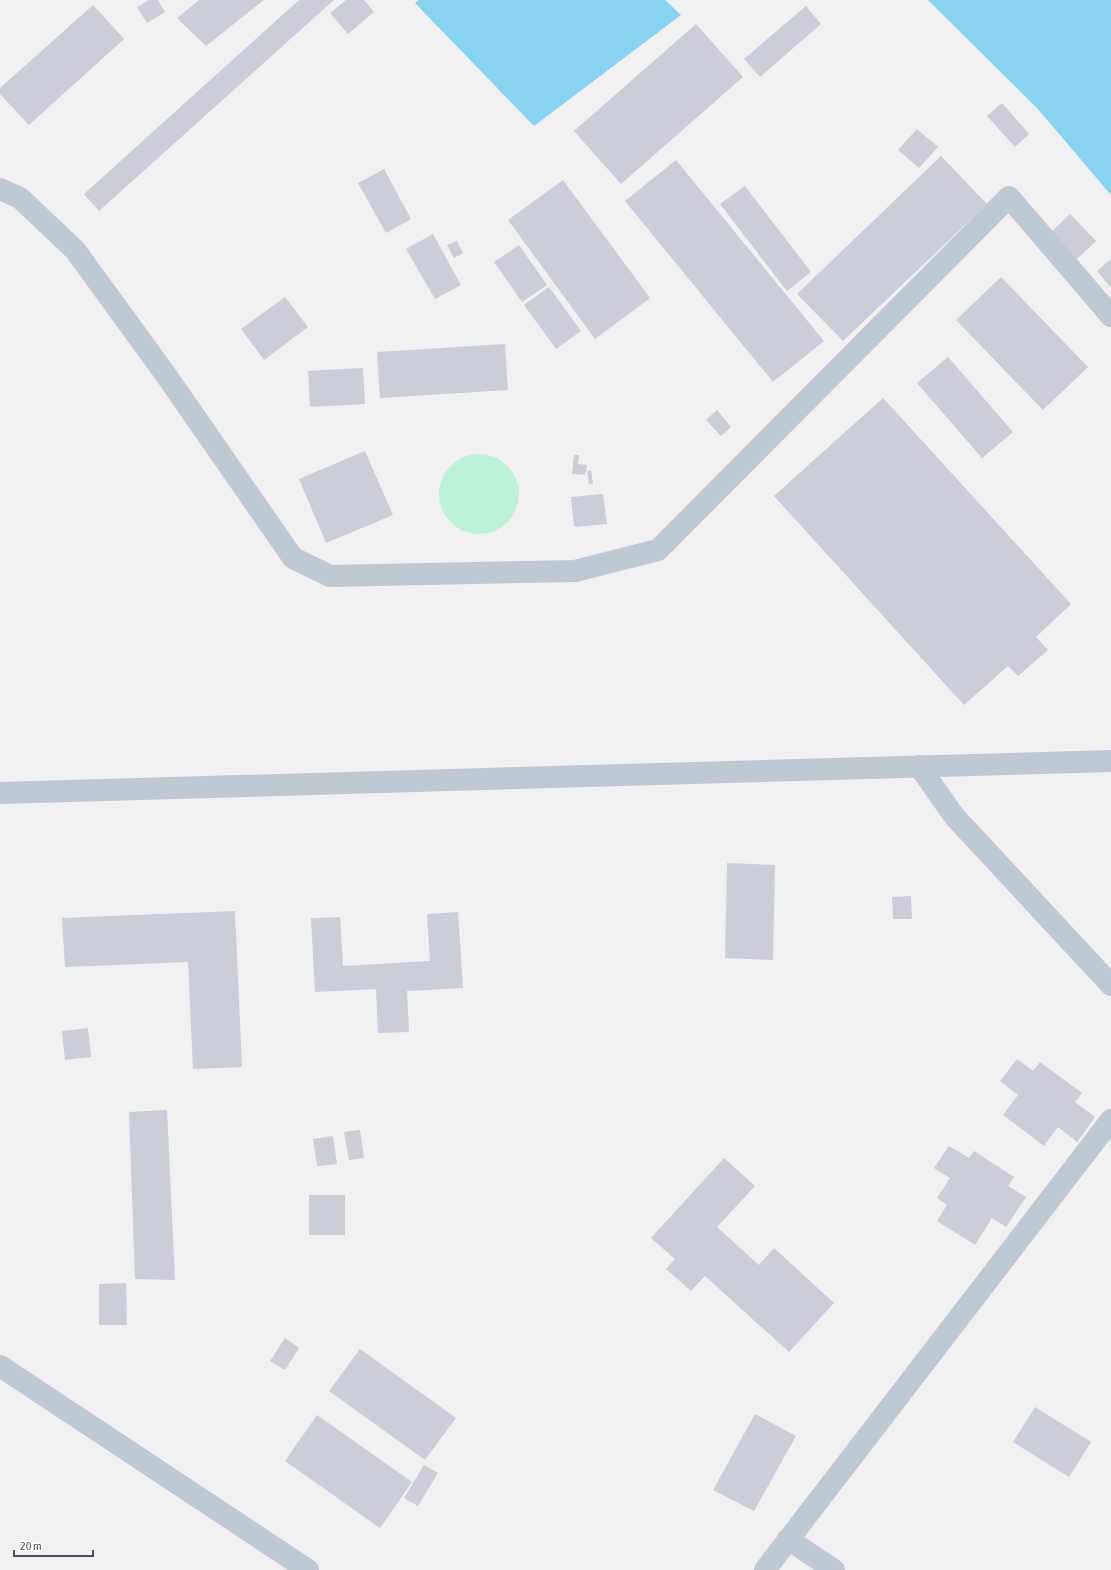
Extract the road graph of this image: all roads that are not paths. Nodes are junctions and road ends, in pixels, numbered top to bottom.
1 (0, 189) edge
2 (1111, 316) edge
3 (1111, 761) edge
4 (919, 766) junction
5 (0, 793) edge
6 (1111, 985) edge
7 (1111, 1120) edge
8 (0, 1366) edge
9 (788, 1539) junction
10 (308, 1570) edge
11 (766, 1570) edge
12 (834, 1570) edge

1 - 2 street
3 - 4 street
4 - 5 street
4 - 6 street
7 - 9 street
8 - 10 street
9 - 11 street
9 - 12 street

